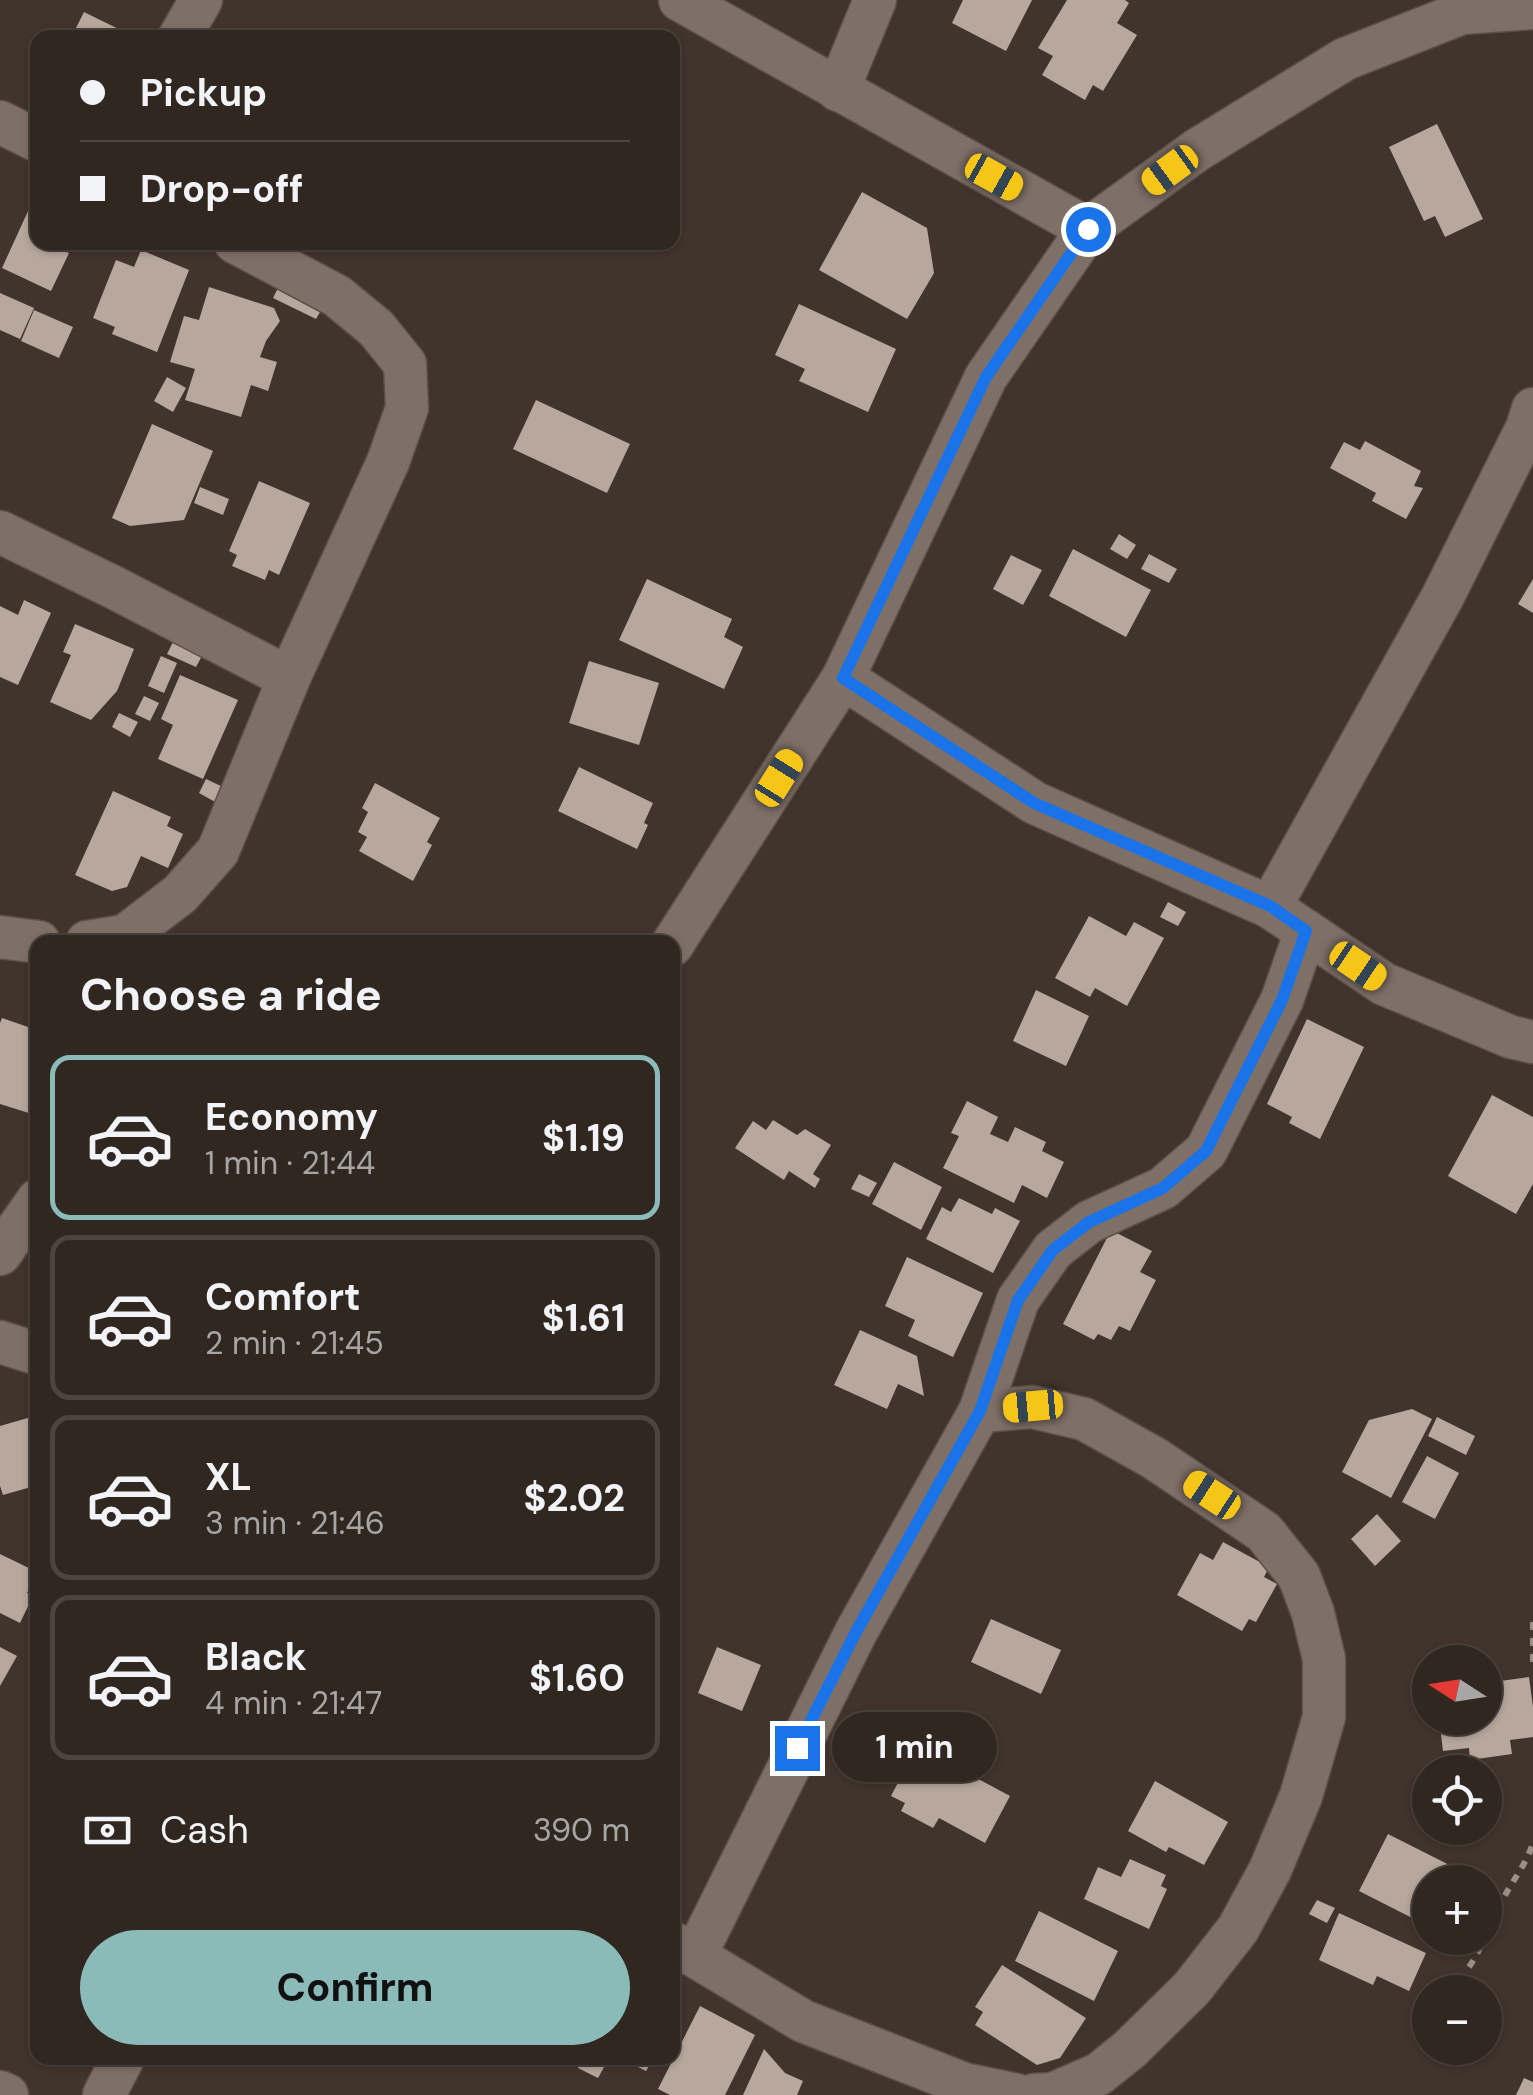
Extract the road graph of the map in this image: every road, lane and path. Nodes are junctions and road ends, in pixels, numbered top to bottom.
1 (201, 0) edge
2 (680, 0) edge
3 (874, 0) edge
4 (1533, 8) edge
5 (184, 30) edge
6 (838, 90) junction
7 (0, 122) edge
8 (30, 137) edge
9 (1088, 229) junction
10 (250, 250) edge
11 (1531, 421) edge
12 (0, 532) edge
13 (289, 678) junction
14 (843, 678) junction
15 (1270, 906) junction
16 (1306, 931) junction
17 (125, 935) edge
18 (679, 935) edge
19 (0, 937) edge
20 (30, 941) edge
21 (1533, 1042) edge
22 (30, 1211) edge
23 (0, 1254) edge
24 (0, 1342) edge
25 (30, 1351) edge
26 (980, 1411) junction
27 (1533, 1622) edge
28 (1533, 1662) edge
29 (1533, 1844) edge
30 (684, 1950) edge
31 (1469, 1968) dead end
32 (119, 2065) edge
33 (0, 2092) edge
34 (7, 2095) edge
35 (104, 2095) edge
36 (1017, 2095) edge
37 (1034, 2095) edge

1 - 5 street
2 - 6 street
3 - 6 street
4 - 9 street
6 - 9 street
7 - 8 street
9 - 14 street
10 - 13 street
11 - 15 street
12 - 13 street
13 - 17 street
14 - 15 street
14 - 18 street
15 - 16 street
16 - 21 street
16 - 26 street
19 - 20 street
22 - 23 street
24 - 25 street
26 - 30 street
26 - 37 street
27 - 28 path
29 - 31 path
30 - 36 street
32 - 35 street
33 - 34 street

